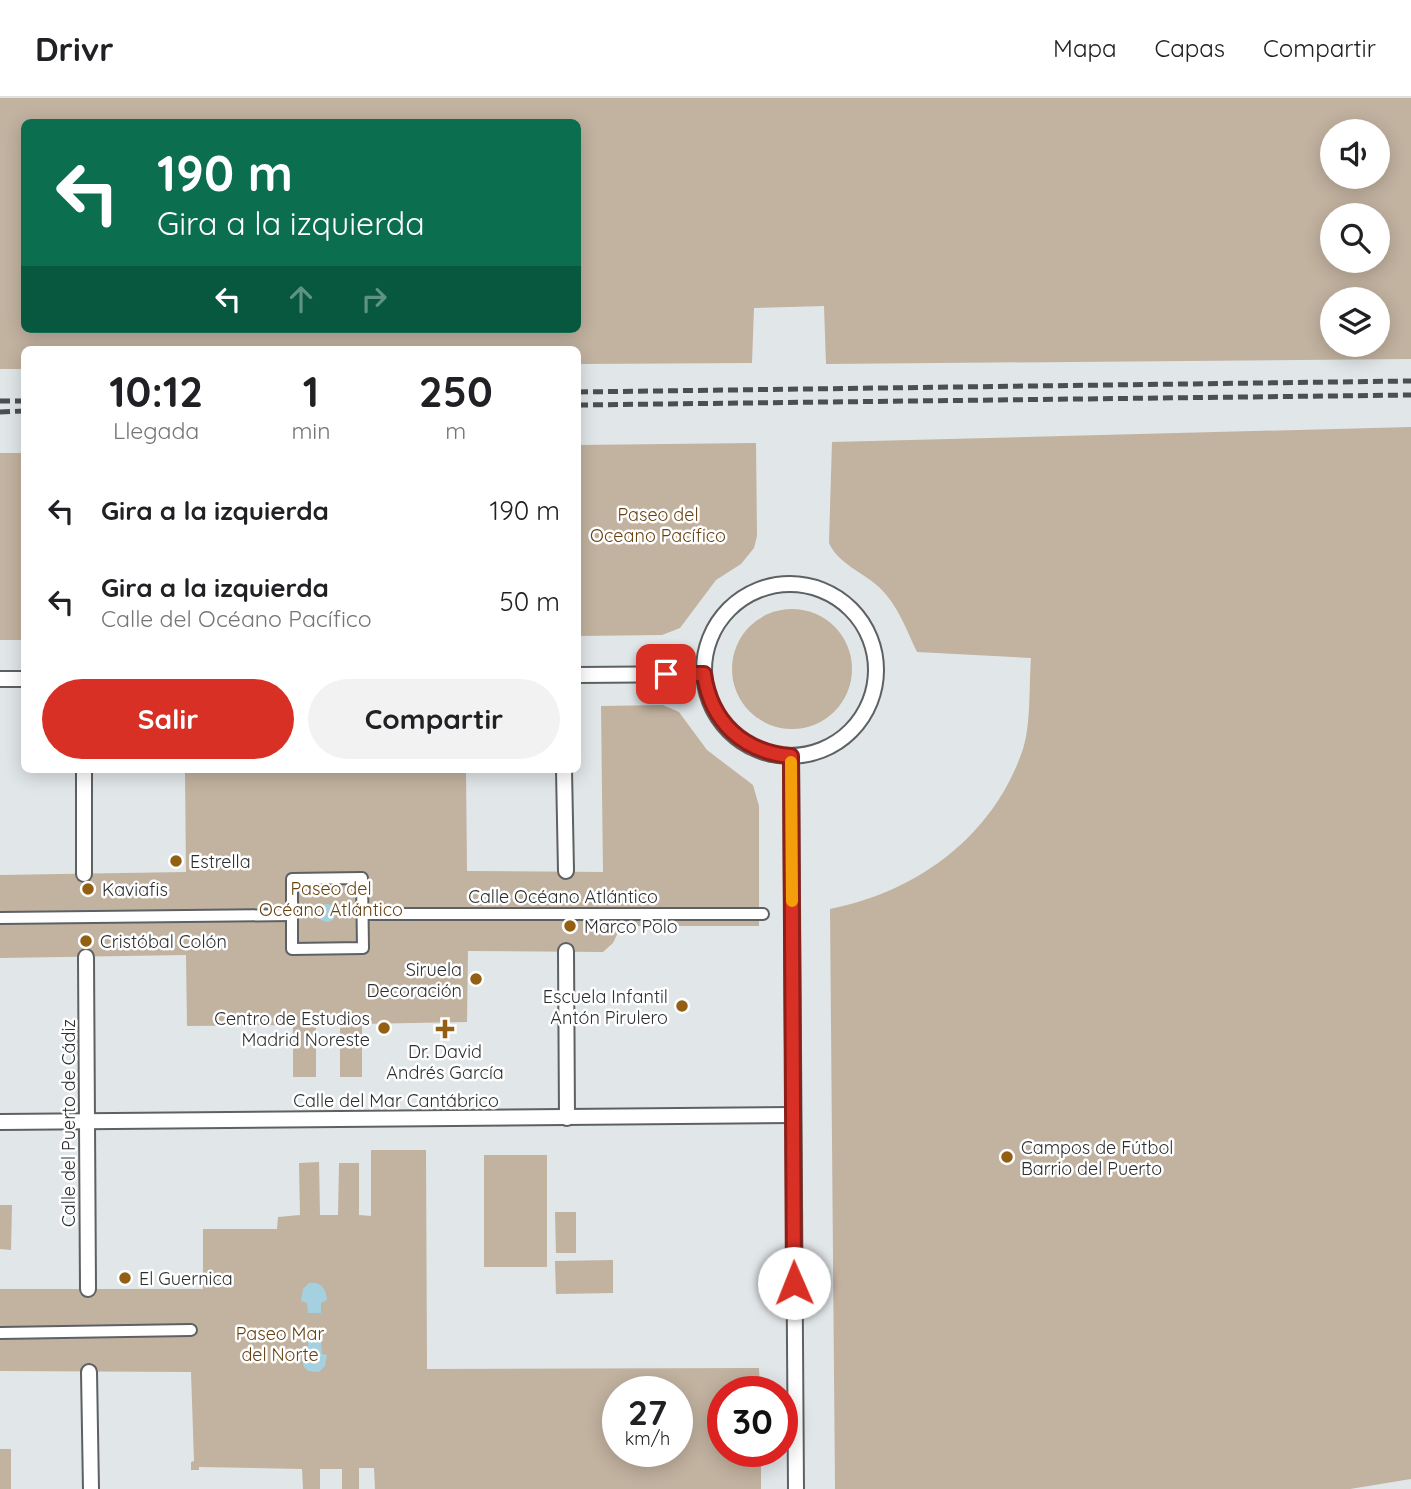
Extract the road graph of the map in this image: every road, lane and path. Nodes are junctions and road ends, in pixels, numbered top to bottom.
1 (704, 674) junction
2 (581, 675) edge
3 (0, 679) edge
4 (21, 679) edge
5 (791, 756) junction
6 (84, 773) edge
7 (564, 773) edge
8 (566, 871) dead end
9 (84, 874) dead end
10 (362, 914) junction
11 (763, 914) dead end
12 (292, 915) junction
13 (0, 918) edge
14 (566, 951) dead end
15 (86, 957) dead end
16 (793, 1115) junction
17 (566, 1118) junction
18 (0, 1122) edge
19 (87, 1122) junction
20 (88, 1289) dead end
21 (191, 1330) dead end
22 (0, 1333) edge
23 (89, 1372) dead end
24 (91, 1489) edge
25 (796, 1489) edge

1 - 2 street
1 - 5 street
1 - 5 street
3 - 4 street
5 - 16 street
6 - 9 street
7 - 8 street
10 - 11 street, Calle Océano Atlántico
10 - 12 street
10 - 12 street
12 - 13 street
14 - 17 street
15 - 19 street, Calle del Puerto de Cádiz
16 - 17 street, Calle del Mar Cantábrico
16 - 25 street
17 - 19 street, Calle del Mar Cantábrico
18 - 19 street, Calle del Mar Cantábrico
19 - 20 street, Calle del Puerto de Cádiz
21 - 22 street
23 - 24 street

